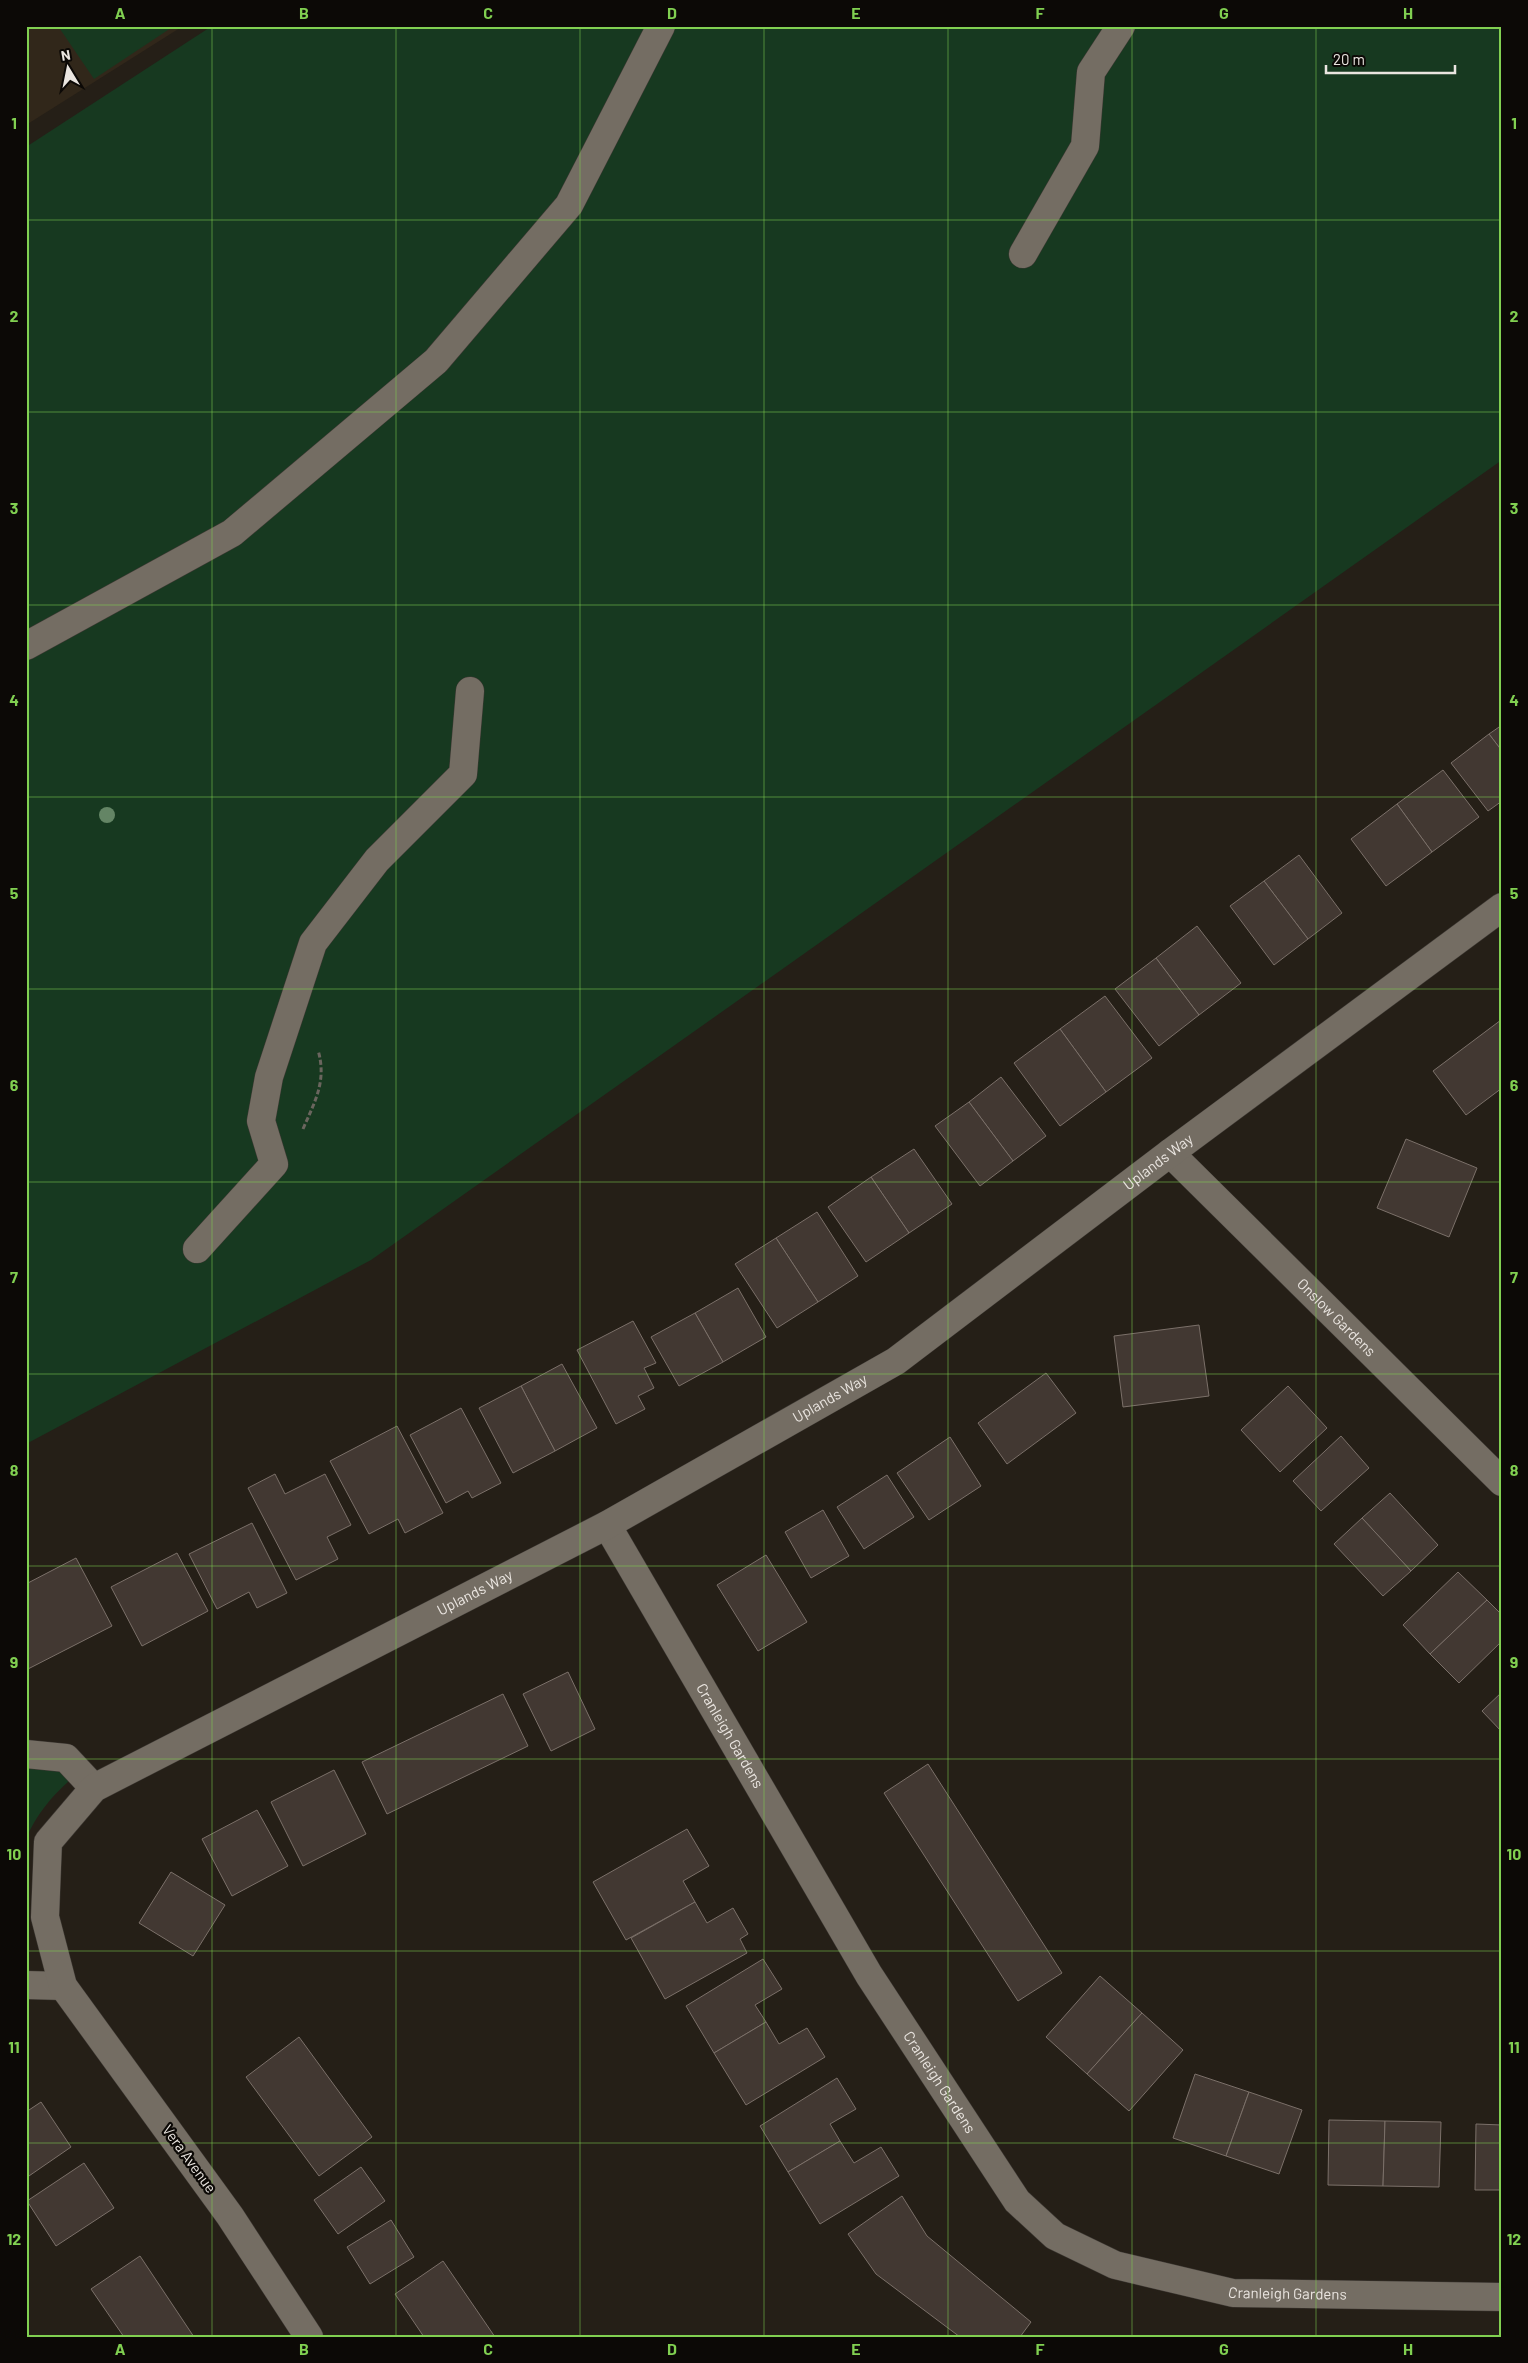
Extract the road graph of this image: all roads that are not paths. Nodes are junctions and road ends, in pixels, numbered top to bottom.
1 (661, 26) edge
2 (1121, 26) edge
3 (1024, 254) dead end
4 (26, 646) edge
5 (470, 691) dead end
6 (1502, 907) edge
7 (1170, 1153) junction
8 (197, 1249) dead end
9 (1502, 1482) edge
10 (607, 1525) junction
11 (26, 1754) edge
12 (94, 1788) junction
13 (26, 1985) edge
14 (63, 1986) junction
15 (1502, 2297) edge
16 (308, 2337) edge

1 - 4 street
2 - 3 street
5 - 8 street
6 - 7 street, Uplands Way
7 - 9 street, Onslow Gardens
7 - 10 street, Uplands Way
10 - 12 street, Uplands Way
10 - 15 street, Cranleigh Gardens
11 - 12 street
12 - 14 street, Uplands Way
13 - 14 street
14 - 16 street, Vera Avenue

